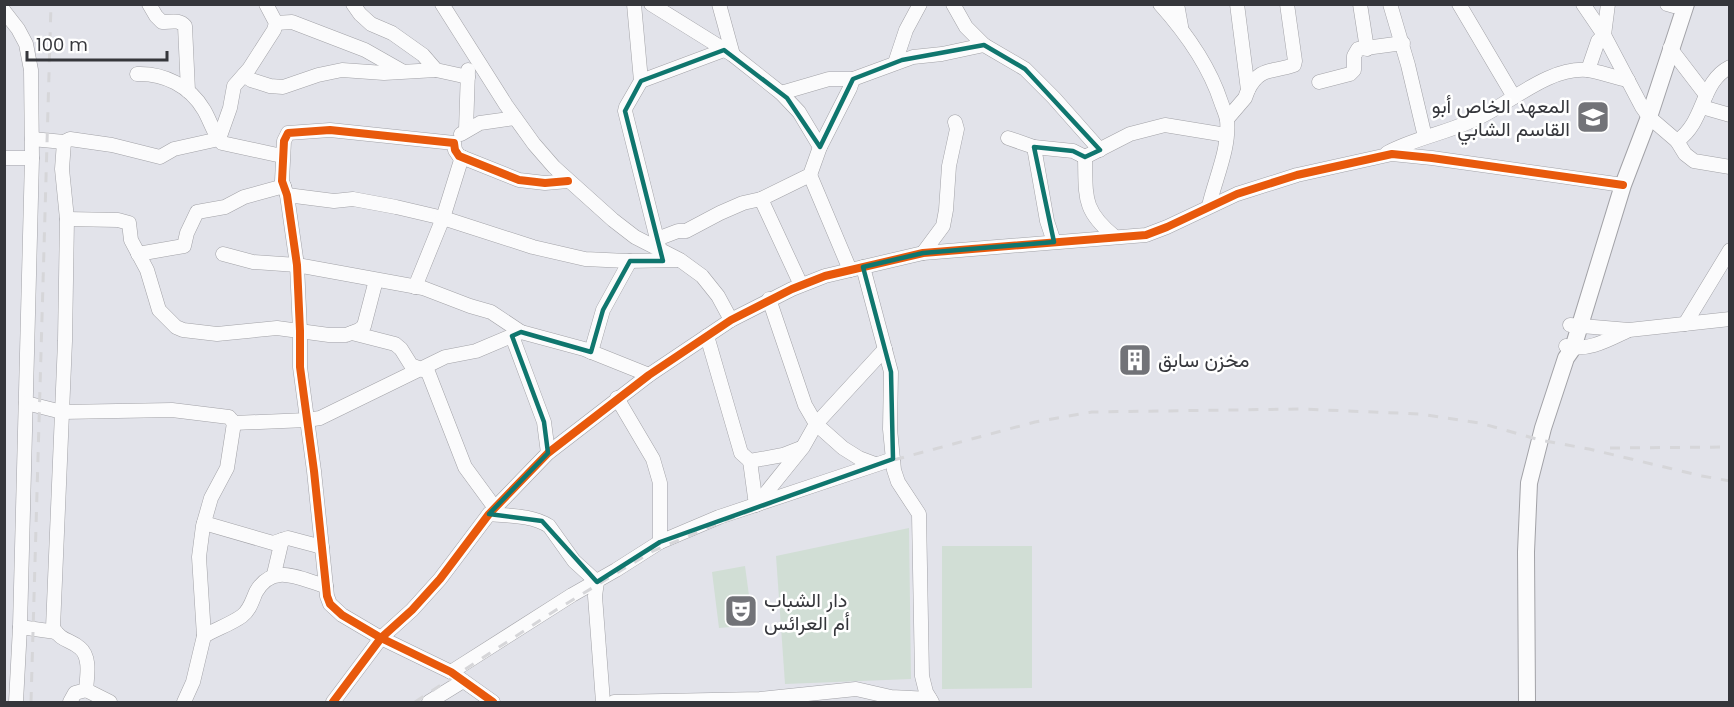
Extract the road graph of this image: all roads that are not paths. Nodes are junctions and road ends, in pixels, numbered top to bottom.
1 (149, 4) edge
2 (266, 4) edge
3 (354, 4) edge
4 (442, 4) edge
5 (634, 4) edge
6 (651, 4) edge
7 (718, 4) edge
8 (920, 4) edge
9 (953, 4) edge
10 (1160, 4) edge
11 (1177, 4) edge
12 (1237, 4) edge
13 (1287, 4) edge
14 (1360, 4) edge
15 (1390, 4) edge
16 (1459, 4) edge
17 (1582, 4) edge
18 (1608, 4) edge
19 (1675, 5) edge
20 (4, 11) edge
21 (276, 23) junction
22 (1182, 28) junction
23 (1604, 35) junction
24 (1403, 43) junction
25 (984, 45) junction
26 (1670, 48) junction
27 (1367, 49) junction
28 (469, 50) junction
29 (729, 52) junction
30 (895, 63) junction
31 (1730, 67) edge
32 (436, 70) junction
33 (1588, 70) junction
34 (402, 71) junction
35 (137, 74) dead end
36 (244, 75) junction
37 (468, 77) junction
38 (853, 79) junction
39 (1628, 80) junction
40 (641, 81) junction
41 (1319, 82) dead end
42 (1248, 90) junction
43 (188, 91) junction
44 (781, 93) junction
45 (1514, 97) junction
46 (1704, 101) junction
47 (1646, 112) junction
48 (1730, 115) edge
49 (515, 118) junction
50 (1227, 119) junction
51 (955, 122) dead end
52 (466, 130) junction
53 (1226, 135) junction
54 (1425, 137) junction
55 (1008, 138) dead end
56 (32, 139) junction
57 (219, 139) junction
58 (1677, 141) junction
59 (64, 142) junction
60 (454, 143) junction
61 (820, 147) junction
62 (1034, 147) junction
63 (1100, 150) junction
64 (1382, 155) junction
65 (282, 156) junction
66 (462, 157) junction
67 (1085, 157) junction
68 (4, 158) edge
69 (32, 158) junction
70 (1730, 167) edge
71 (810, 175) junction
72 (568, 181) junction
73 (1618, 184) junction
74 (286, 191) junction
75 (761, 199) junction
76 (1209, 206) junction
77 (443, 218) junction
78 (67, 219) junction
79 (1115, 237) junction
80 (1054, 242) junction
81 (658, 244) junction
82 (1730, 250) edge
83 (922, 253) junction
84 (138, 254) junction
85 (223, 254) dead end
86 (680, 260) junction
87 (630, 261) junction
88 (297, 265) junction
89 (856, 268) junction
90 (376, 280) junction
91 (801, 285) junction
92 (415, 287) junction
93 (769, 299) junction
94 (1730, 319) edge
95 (731, 320) junction
96 (1685, 324) junction
97 (1575, 326) junction
98 (1629, 330) junction
99 (300, 331) junction
100 (352, 333) junction
101 (516, 334) junction
102 (707, 336) junction
103 (885, 349) junction
104 (1568, 351) junction
105 (591, 352) junction
106 (422, 368) junction
107 (649, 375) junction
108 (617, 398) junction
109 (26, 403) junction
110 (62, 412) junction
111 (307, 420) junction
112 (234, 423) junction
113 (816, 424) junction
114 (803, 447) junction
115 (548, 453) junction
116 (893, 459) junction
117 (750, 461) junction
118 (875, 464) junction
119 (756, 505) junction
120 (492, 511) junction
121 (204, 523) junction
122 (282, 540) junction
123 (660, 542) junction
124 (322, 547) junction
125 (274, 574) junction
126 (597, 582) junction
127 (326, 586) junction
128 (20, 627) junction
129 (56, 632) junction
130 (204, 636) junction
131 (381, 638) junction
132 (451, 672) junction
133 (463, 681) junction
134 (86, 690) junction
135 (813, 698) edge
136 (907, 700) edge
137 (188, 701) edge
138 (760, 701) edge
139 (931, 701) edge
140 (16, 702) edge
141 (69, 702) edge
142 (110, 702) edge
143 (333, 702) edge
144 (429, 702) edge
145 (494, 702) edge
146 (603, 702) edge
147 (614, 702) edge
148 (633, 702) edge
149 (702, 702) edge
150 (1527, 702) edge

1 - 43 street
2 - 21 street
3 - 32 street
4 - 28 street
5 - 40 street
6 - 29 street
7 - 29 street
8 - 30 street
9 - 25 street
10 - 22 street
11 - 22 street
12 - 42 street
13 - 42 street
14 - 27 street
15 - 24 street
16 - 45 street
17 - 23 street
18 - 23 street
19 - 26 main road
19 - 47 main road
20 - 56 street
21 - 34 street
21 - 36 street
22 - 50 street
23 - 33 street
23 - 39 street
24 - 27 street
24 - 54 street
25 - 30 street
25 - 63 street
26 - 46 street
26 - 47 main road
27 - 41 street
28 - 37 street
28 - 49 street
29 - 40 street
29 - 44 street
30 - 38 street
31 - 46 street
32 - 34 street
32 - 37 street
33 - 39 street
33 - 45 street
34 - 36 street
35 - 43 street
36 - 57 street
37 - 52 street
38 - 44 street
38 - 61 street
39 - 47 street
40 - 81 street
42 - 50 street
43 - 57 street
44 - 61 street
45 - 54 street
46 - 48 street
46 - 58 street
47 - 58 street
47 - 73 main road
49 - 52 street
49 - 72 street
50 - 53 street
51 - 83 street
52 - 60 street
53 - 63 street
53 - 76 street
54 - 64 street
55 - 62 street
56 - 59 street
56 - 69 street
57 - 59 street
57 - 65 street
58 - 70 street
59 - 78 street
60 - 65 street
60 - 66 street
61 - 71 street
62 - 67 street
62 - 80 street
63 - 67 street
64 - 73 street
64 - 76 street
65 - 74 street
66 - 72 street
66 - 77 street
67 - 79 street
68 - 69 street
69 - 109 street
71 - 75 street
71 - 89 street
72 - 81 street
73 - 97 main road
74 - 77 street
74 - 84 street
74 - 88 street
75 - 81 street
75 - 91 street
76 - 79 street
77 - 87 street
77 - 92 street
78 - 84 street
78 - 110 street
79 - 80 street
80 - 83 street
81 - 86 street
82 - 96 street
83 - 89 street
84 - 99 street
85 - 88 street
86 - 87 street
86 - 95 street
87 - 105 street
88 - 90 street
88 - 99 street
89 - 91 street
89 - 103 street
90 - 92 street
90 - 100 street
91 - 93 street
92 - 101 street
93 - 95 street
93 - 113 street
94 - 96 street
95 - 102 street
96 - 98 street
97 - 98 street
97 - 104 main road
98 - 104 street
99 - 100 street
99 - 111 street
100 - 106 street
101 - 105 street
101 - 106 street
101 - 115 street
102 - 107 street
102 - 117 street
103 - 113 street
103 - 116 street
104 - 150 main road
105 - 107 street
106 - 111 street
106 - 120 street
107 - 108 street
108 - 115 street
108 - 123 street
109 - 110 street
109 - 128 street
110 - 112 street
110 - 129 street
111 - 112 street
111 - 124 street
112 - 121 street
113 - 114 street
113 - 118 street
114 - 117 street
114 - 119 street
115 - 120 street
116 - 118 street
116 - 139 street
117 - 119 street
118 - 119 street
119 - 123 street
120 - 126 street
120 - 131 street
121 - 122 street
121 - 130 street
122 - 124 street
122 - 125 street
123 - 126 street
124 - 127 street
125 - 127 street
125 - 130 street
126 - 132 street
126 - 146 street
127 - 131 street
128 - 129 street
128 - 140 street
129 - 134 street
130 - 137 street
131 - 132 street
131 - 143 street
132 - 133 street
133 - 144 street
133 - 145 street
134 - 141 street
134 - 142 street
135 - 136 street
135 - 138 street
136 - 139 street
138 - 149 street
147 - 148 street
148 - 149 street

